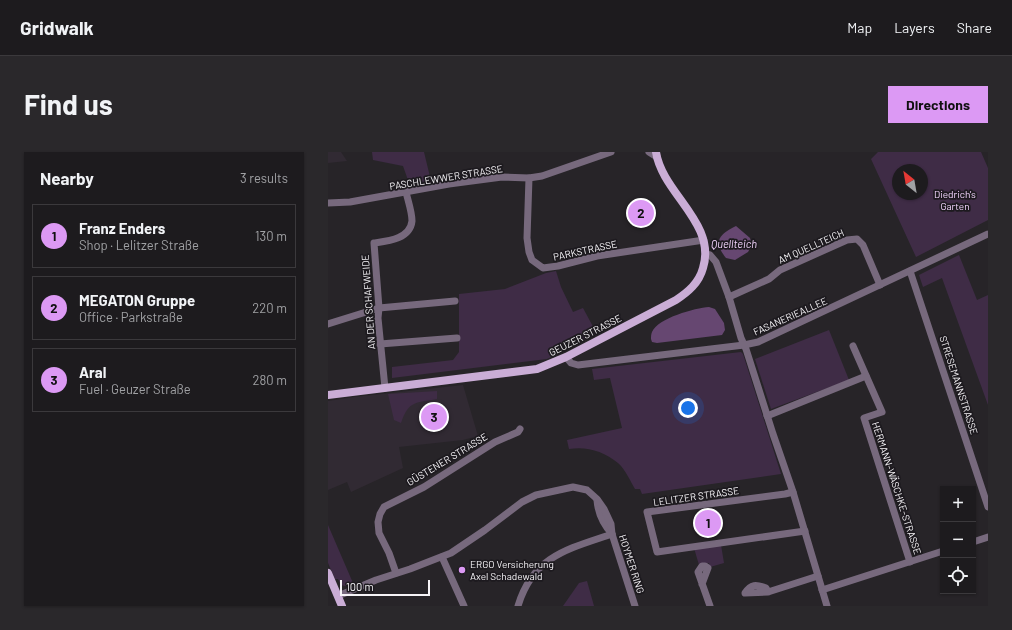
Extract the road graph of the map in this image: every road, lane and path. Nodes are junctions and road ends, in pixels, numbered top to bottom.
1 (611, 152) edge
2 (649, 152) edge
3 (656, 155) edge
4 (529, 178) junction
5 (406, 192) junction
6 (328, 203) edge
7 (988, 234) edge
8 (704, 240) junction
9 (706, 254) junction
10 (910, 271) junction
11 (880, 285) junction
12 (729, 297) junction
13 (455, 301) dead end
14 (379, 308) junction
15 (328, 324) edge
16 (457, 338) dead end
17 (380, 344) junction
18 (744, 345) junction
19 (853, 346) dead end
20 (566, 356) junction
21 (866, 376) junction
22 (385, 388) junction
23 (328, 395) edge
24 (767, 416) junction
25 (520, 429) dead end
26 (793, 492) junction
27 (988, 507) edge
28 (805, 531) junction
29 (612, 534) junction
30 (988, 537) edge
31 (976, 541) edge
32 (940, 553) edge
33 (442, 557) junction
34 (910, 562) junction
35 (328, 573) edge
36 (396, 573) junction
37 (818, 576) junction
38 (702, 584) dead end
39 (822, 590) junction
40 (768, 592) dead end
41 (338, 596) junction
42 (342, 606) edge
43 (464, 606) edge
44 (518, 606) edge
45 (635, 606) edge
46 (710, 606) edge
47 (828, 606) edge

1 - 4 street, PASCHLEWWER STRASSE
2 - 3 street
3 - 8 main road, GEUZER STRASSE
4 - 5 street, PASCHLEWWER STRASSE
4 - 8 street, PARKSTRASSE
5 - 6 street, PASCHLEWWER STRASSE
5 - 14 street, AN DER SCHAFWEIDE
7 - 10 street, FASANERIEALLEE
8 - 9 main road, GEUZER STRASSE
9 - 12 street
9 - 20 main road, GEUZER STRASSE
10 - 11 street, FASANERIEALLEE
10 - 27 street, STRESEMANNSTRASSE
11 - 12 street, AM QUELLTEICH
11 - 18 street, FASANERIEALLEE
12 - 18 street
13 - 14 street
14 - 15 street
14 - 17 street, AN DER SCHAFWEIDE
16 - 17 street
17 - 22 street, AN DER SCHAFWEIDE
18 - 20 street, FASANERIEALLEE
18 - 24 street
19 - 21 street
20 - 22 main road, GEUZER STRASSE
21 - 24 street
21 - 34 street, HERMANN-WÄSCHKE-STRASSE
22 - 23 main road, GEUZER STRASSE
24 - 26 street
25 - 36 street, GÜSTENER STRASSE
26 - 28 street
26 - 28 street, LELITZER STRASSE
28 - 37 street
29 - 33 street
29 - 44 street, HOYMER RING
29 - 45 street, HOYMER RING
30 - 31 street
32 - 34 street
33 - 36 street
33 - 43 street
34 - 39 street
35 - 41 main road
36 - 41 street
37 - 39 street
37 - 40 street
38 - 46 street
39 - 47 street
41 - 42 main road

